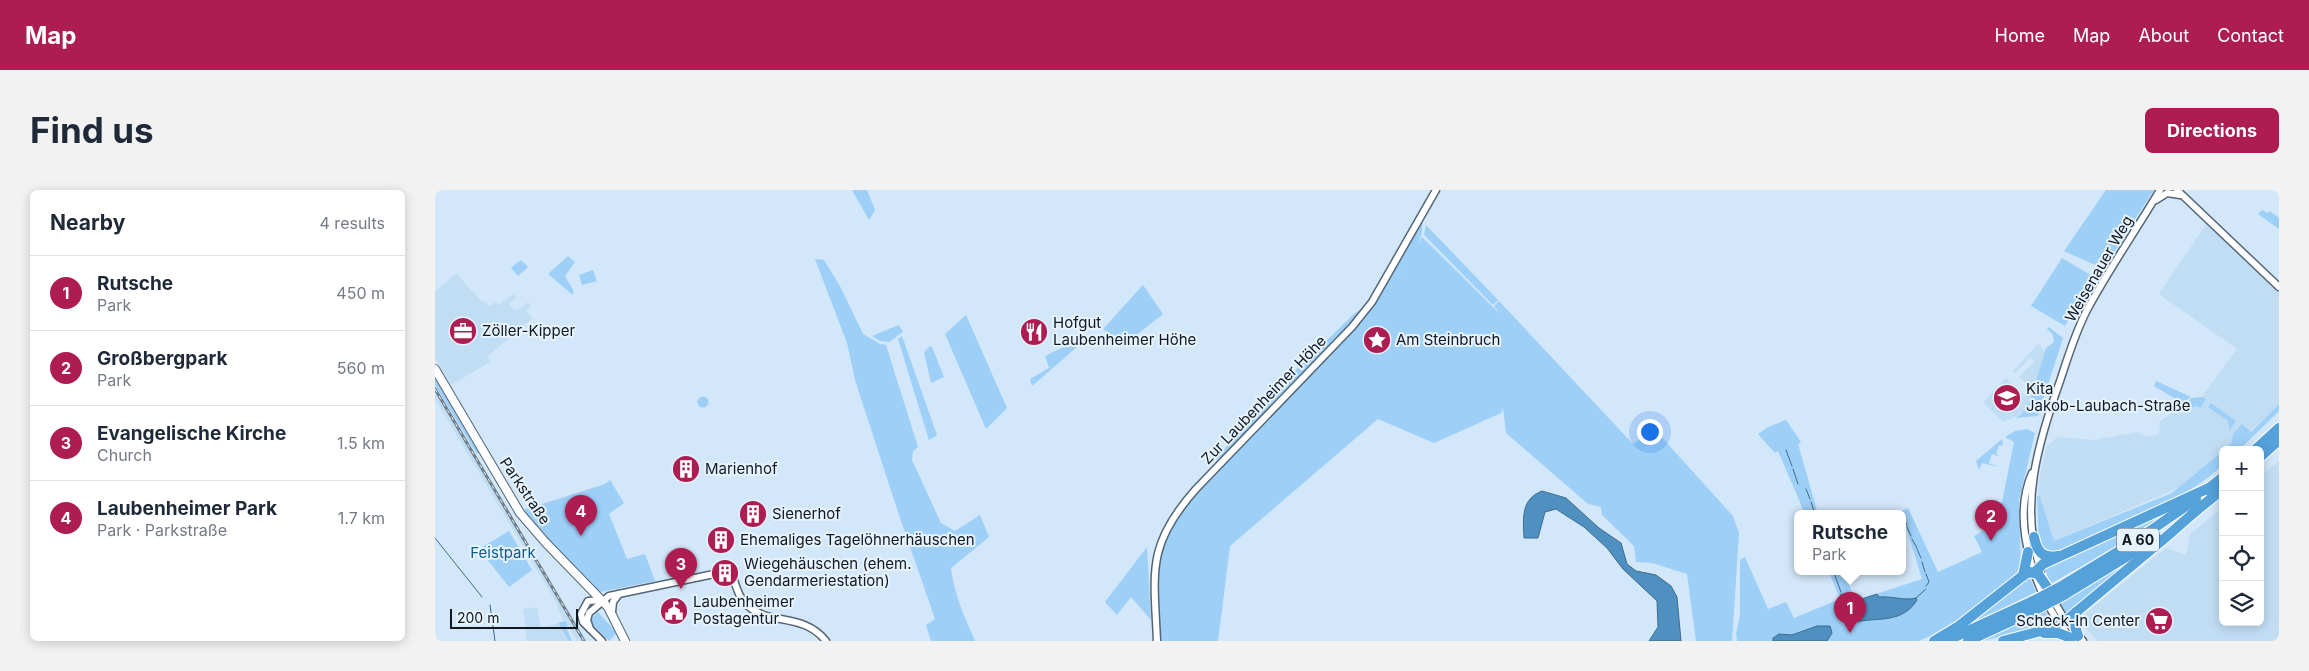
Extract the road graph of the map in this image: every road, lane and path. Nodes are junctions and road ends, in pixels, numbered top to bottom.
1 (1436, 190) edge
2 (2160, 190) edge
3 (2177, 190) edge
4 (2183, 195) junction
5 (2151, 205) junction
6 (2279, 287) edge
7 (435, 369) edge
8 (2279, 428) edge
9 (2279, 440) edge
10 (2259, 446) edge
11 (2264, 453) edge
12 (2034, 469) junction
13 (2219, 480) edge
14 (2211, 487) junction
15 (2221, 491) edge
16 (2197, 510) junction
17 (2033, 537) junction
18 (2028, 552) junction
19 (2063, 554) junction
20 (2037, 569) junction
21 (714, 574) junction
22 (2023, 576) junction
23 (581, 578) junction
24 (732, 579) junction
25 (2047, 587) joint
26 (2062, 591) junction
27 (619, 594) junction
28 (603, 600) junction
29 (586, 603) junction
30 (2035, 605) junction
31 (612, 612) junction
32 (2076, 612) junction
33 (2062, 622) junction
34 (590, 629) junction
35 (2033, 634) junction
36 (2076, 639) edge
37 (602, 641) edge
38 (625, 641) edge
39 (826, 641) edge
40 (1157, 641) edge
41 (1934, 641) edge
42 (1946, 641) edge
43 (1968, 641) edge
44 (2003, 641) edge

1 - 40 street, Zur Laubenheimer Höhe
2 - 5 street, Weisenauer Weg
3 - 4 street
4 - 5 street
4 - 6 street
5 - 12 street, Weisenauer Weg
7 - 23 main road, Parkstraße
8 - 10 highway
9 - 11 highway
12 - 17 street
12 - 18 street
13 - 14 highway, A 60
14 - 19 highway
14 - 26 highway, A 60
15 - 16 highway, A 60
16 - 26 highway, A 60
16 - 32 highway
17 - 19 highway
17 - 20 street
18 - 20 street
18 - 22 highway
19 - 20 highway
20 - 22 highway
20 - 25 highway
20 - 33 street
21 - 24 street
21 - 24 street
21 - 27 street
22 - 41 highway
23 - 28 main road, Parkstraße
23 - 29 street
24 - 39 street
25 - 33 street
26 - 30 highway, A 60, bridge
27 - 28 street
27 - 31 street
28 - 29 street
28 - 31 main road, Parkstraße
28 - 34 street
29 - 34 street
30 - 42 highway, A 60
30 - 43 highway, A 60
31 - 38 main road, Parkstraße
32 - 33 highway
32 - 36 highway
33 - 35 highway
33 - 36 street
34 - 37 street
35 - 36 highway
35 - 44 highway

